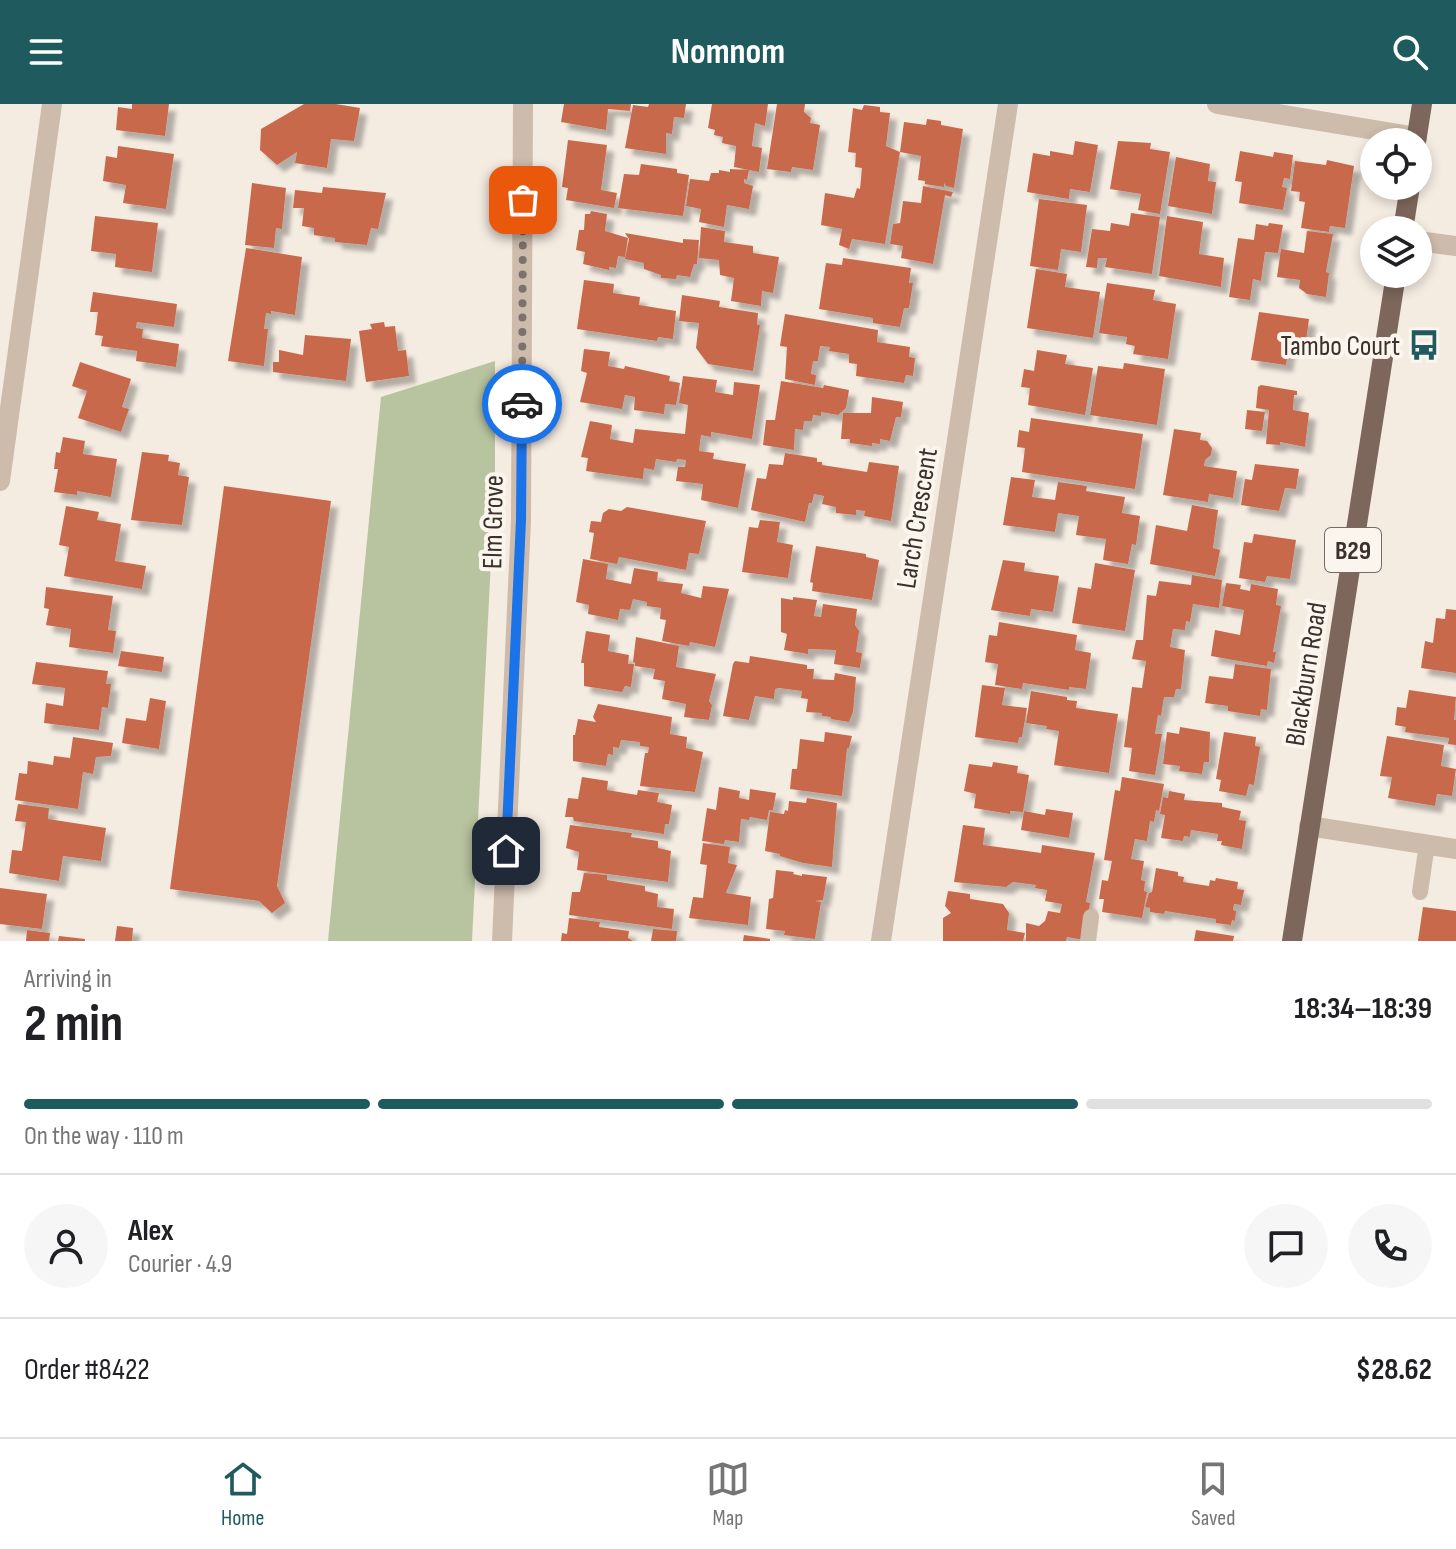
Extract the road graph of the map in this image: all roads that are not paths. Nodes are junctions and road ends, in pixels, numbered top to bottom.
1 (52, 104) edge
2 (523, 104) edge
3 (1008, 104) edge
4 (1217, 104) edge
5 (1422, 104) edge
6 (1418, 128) edge
7 (1360, 130) edge
8 (1432, 243) edge
9 (1456, 246) edge
10 (1394, 288) edge
11 (6, 391) edge
12 (0, 481) edge
13 (1309, 826) junction
14 (1427, 844) junction
15 (1456, 849) edge
16 (1420, 892) dead end
17 (1091, 917) dead end
18 (502, 941) edge
19 (881, 941) edge
20 (1088, 941) edge
21 (1292, 941) edge

1 - 11 street
2 - 18 street, Elm Grove
3 - 19 street, Larch Crescent
4 - 7 street
5 - 6 main road
8 - 9 street
10 - 13 main road, Blackburn Road / B29
11 - 12 street
13 - 14 street
13 - 21 main road, Blackburn Road / B29
14 - 15 street
14 - 16 lane
17 - 20 lane

